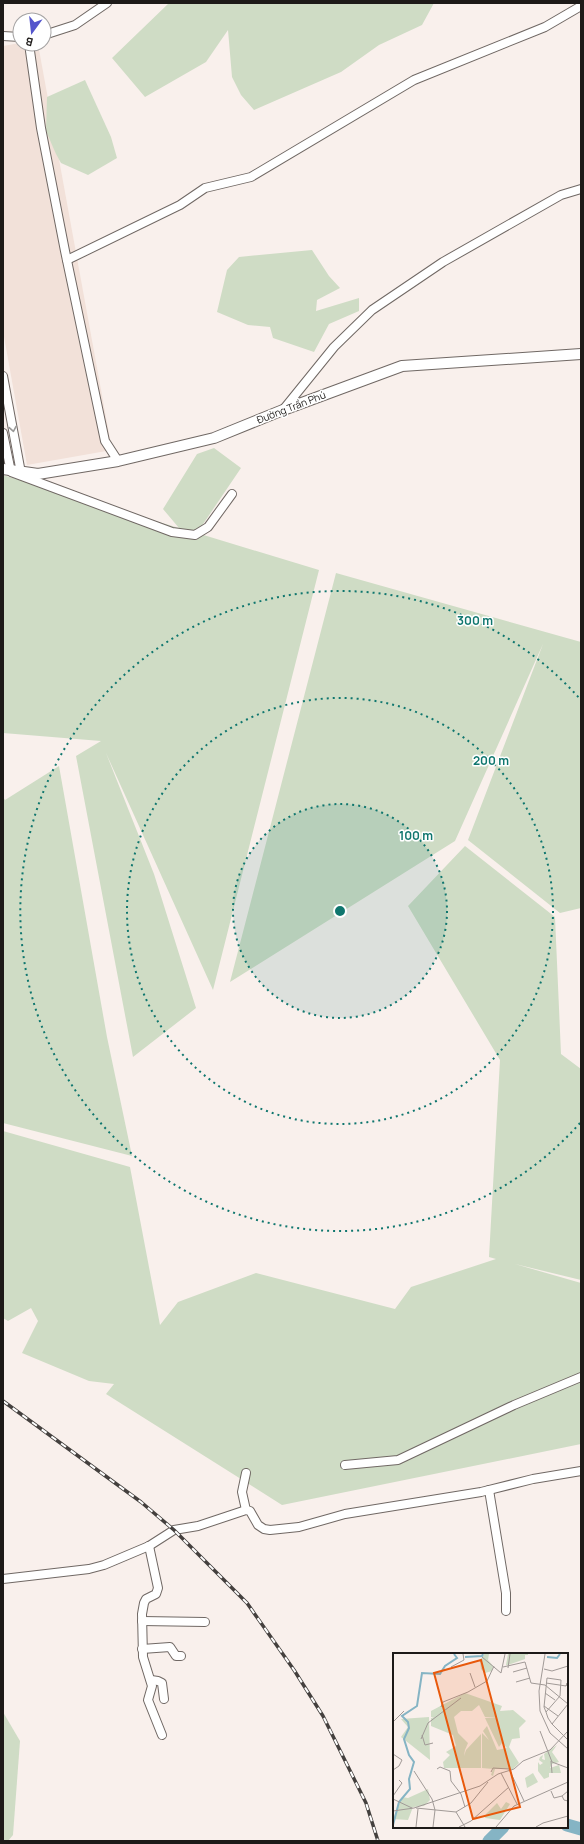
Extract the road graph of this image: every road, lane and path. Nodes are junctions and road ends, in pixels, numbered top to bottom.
1 (107, 3) edge
2 (581, 6) edge
3 (52, 32) edge
4 (30, 52) edge
5 (581, 189) edge
6 (67, 260) junction
7 (581, 354) edge
8 (3, 376) edge
9 (283, 410) junction
10 (3, 433) edge
11 (118, 461) junction
12 (12, 471) edge
13 (232, 494) dead end
14 (581, 1377) edge
15 (345, 1465) dead end
16 (581, 1471) edge
17 (246, 1473) dead end
18 (489, 1490) junction
19 (246, 1510) junction
20 (149, 1546) junction
21 (3, 1579) edge
22 (506, 1611) dead end
23 (142, 1621) junction
24 (204, 1622) dead end
25 (142, 1649) junction
26 (181, 1656) dead end
27 (151, 1680) junction
28 (164, 1699) dead end
29 (162, 1735) dead end

1 - 3 street
2 - 6 street
4 - 6 street
5 - 9 street
6 - 11 street
7 - 9 main road, Đường Trần Phú
8 -> 12 street
9 - 11 main road, Đường Trần Phú
10 - 12 street
11 - 12 main road, Đường Trần Phú
12 - 13 street
14 - 15 street
16 - 18 street
17 - 19 street
18 - 19 street
18 - 22 street
19 - 20 street
20 - 21 street
20 - 23 street
23 - 24 street
23 - 25 street
25 - 26 street
25 - 27 street
27 - 28 street
27 - 29 street

